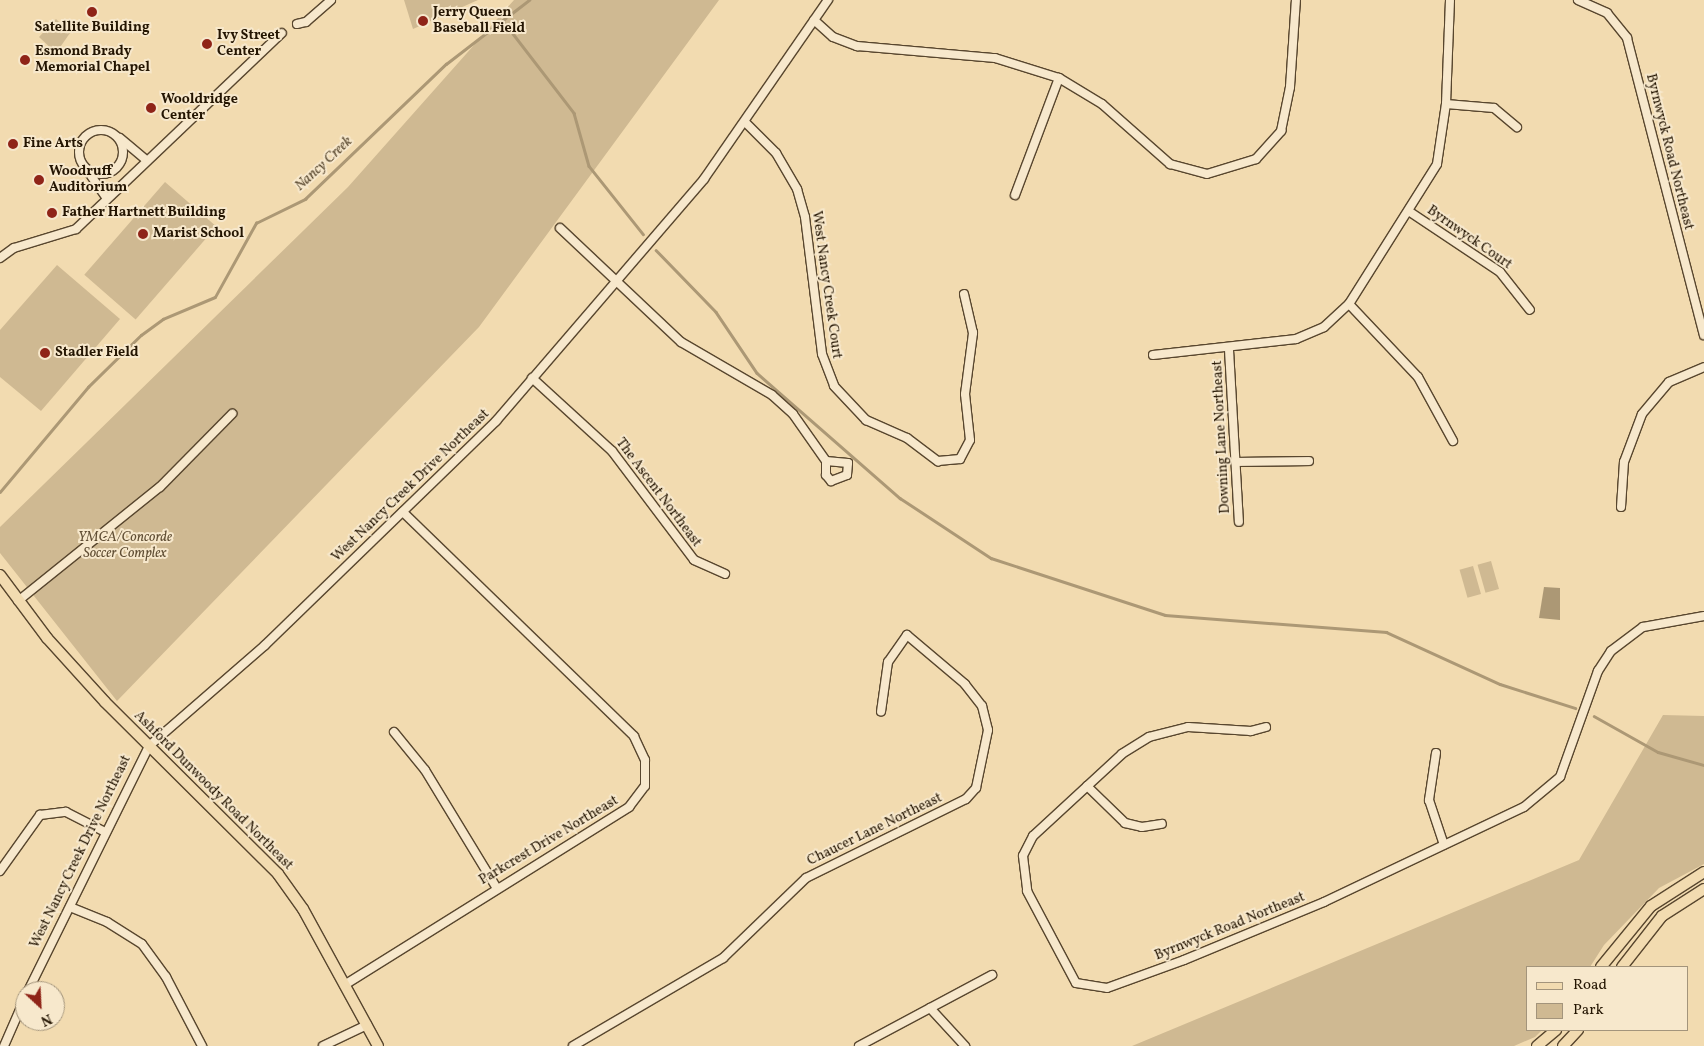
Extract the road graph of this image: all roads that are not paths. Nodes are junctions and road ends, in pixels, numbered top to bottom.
1 (332, 0) edge
2 (828, 0) edge
3 (1296, 0) edge
4 (1450, 0) edge
5 (1578, 0) edge
6 (814, 20) junction
7 (297, 24) dead end
8 (282, 33) dead end
9 (1059, 78) junction
10 (1446, 104) junction
11 (746, 122) junction
12 (1517, 127) dead end
13 (118, 137) junction
14 (147, 162) junction
15 (86, 169) junction
16 (1015, 195) dead end
17 (107, 199) junction
18 (1410, 212) junction
19 (560, 228) dead end
20 (0, 258) edge
21 (616, 281) junction
22 (964, 294) dead end
23 (1350, 304) junction
24 (1530, 310) dead end
25 (1704, 335) edge
26 (1229, 350) junction
27 (1153, 355) dead end
28 (1704, 367) edge
29 (532, 378) junction
30 (232, 414) dead end
31 (1453, 441) dead end
32 (826, 461) dead end
33 (1309, 461) dead end
34 (1238, 462) junction
35 (1621, 507) dead end
36 (403, 512) junction
37 (1239, 522) dead end
38 (724, 574) dead end
39 (0, 575) edge
40 (18, 601) junction
41 (1704, 616) edge
42 (881, 712) dead end
43 (1266, 727) dead end
44 (394, 732) dead end
45 (149, 746) junction
46 (1436, 753) dead end
47 (1087, 786) junction
48 (1162, 824) dead end
49 (105, 832) junction
50 (1444, 845) junction
51 (0, 871) edge
52 (1704, 872) edge
53 (496, 887) junction
54 (1704, 889) edge
55 (70, 907) junction
56 (1602, 966) edge
57 (1623, 966) edge
58 (992, 975) dead end
59 (33, 981) edge
60 (346, 984) junction
61 (930, 1008) junction
62 (15, 1021) edge
63 (367, 1025) junction
64 (1555, 1031) edge
65 (1577, 1031) edge
66 (4, 1046) edge
67 (202, 1046) edge
68 (323, 1046) edge
69 (378, 1046) edge
70 (573, 1046) edge
71 (859, 1046) edge
72 (965, 1046) edge
73 (1537, 1046) edge
74 (1563, 1046) edge

1 - 7 street
2 - 6 street, West Nancy Creek Drive Northeast
3 - 9 street
4 - 10 street
5 - 25 street, Byrnwyck Road Northeast
6 - 9 street
6 - 11 street, West Nancy Creek Drive Northeast
8 - 14 street
9 - 16 street
10 - 12 street
10 - 18 street
11 - 21 street, West Nancy Creek Drive Northeast
11 - 22 street, West Nancy Creek Court
13 - 14 street
13 - 15 street
13 - 15 street
14 - 17 street
15 - 17 street
17 - 20 street
18 - 23 street
18 - 24 street, Byrnwyck Court
19 - 21 street
21 - 29 street, West Nancy Creek Drive Northeast
21 - 32 street
23 - 26 street
23 - 31 street
26 - 27 street
26 - 34 street, Downing Lane Northeast
28 - 35 street
29 - 36 street, West Nancy Creek Drive Northeast
29 - 38 street, The Ascent Northeast
30 - 40 street
33 - 34 street
34 - 37 street, Downing Lane Northeast
36 - 45 street, West Nancy Creek Drive Northeast
36 - 53 street, Parkcrest Drive Northeast
39 - 40 main road, Ashford Dunwoody Road Northeast
40 - 45 main road, Ashford Dunwoody Road Northeast
41 - 50 street, Byrnwyck Road Northeast
42 - 70 street, Chaucer Lane Northeast
43 - 47 street, Byrnwyck Road Northeast
44 - 53 street
45 - 49 street, West Nancy Creek Drive Northeast
45 - 60 main road, Ashford Dunwoody Road Northeast
46 - 50 street
47 - 48 street
47 - 50 street, Byrnwyck Road Northeast
49 - 51 street
49 - 55 street, West Nancy Creek Drive Northeast
52 - 56 main road
53 - 60 street, Parkcrest Drive Northeast
54 - 57 main road
55 - 59 street, West Nancy Creek Drive Northeast
55 - 67 street
58 - 61 street
60 - 63 main road, Ashford Dunwoody Road Northeast
61 - 71 street
61 - 72 street
62 - 66 street
63 - 68 street
63 - 69 main road, Ashford Dunwoody Road Northeast
64 - 73 main road
65 - 74 main road

